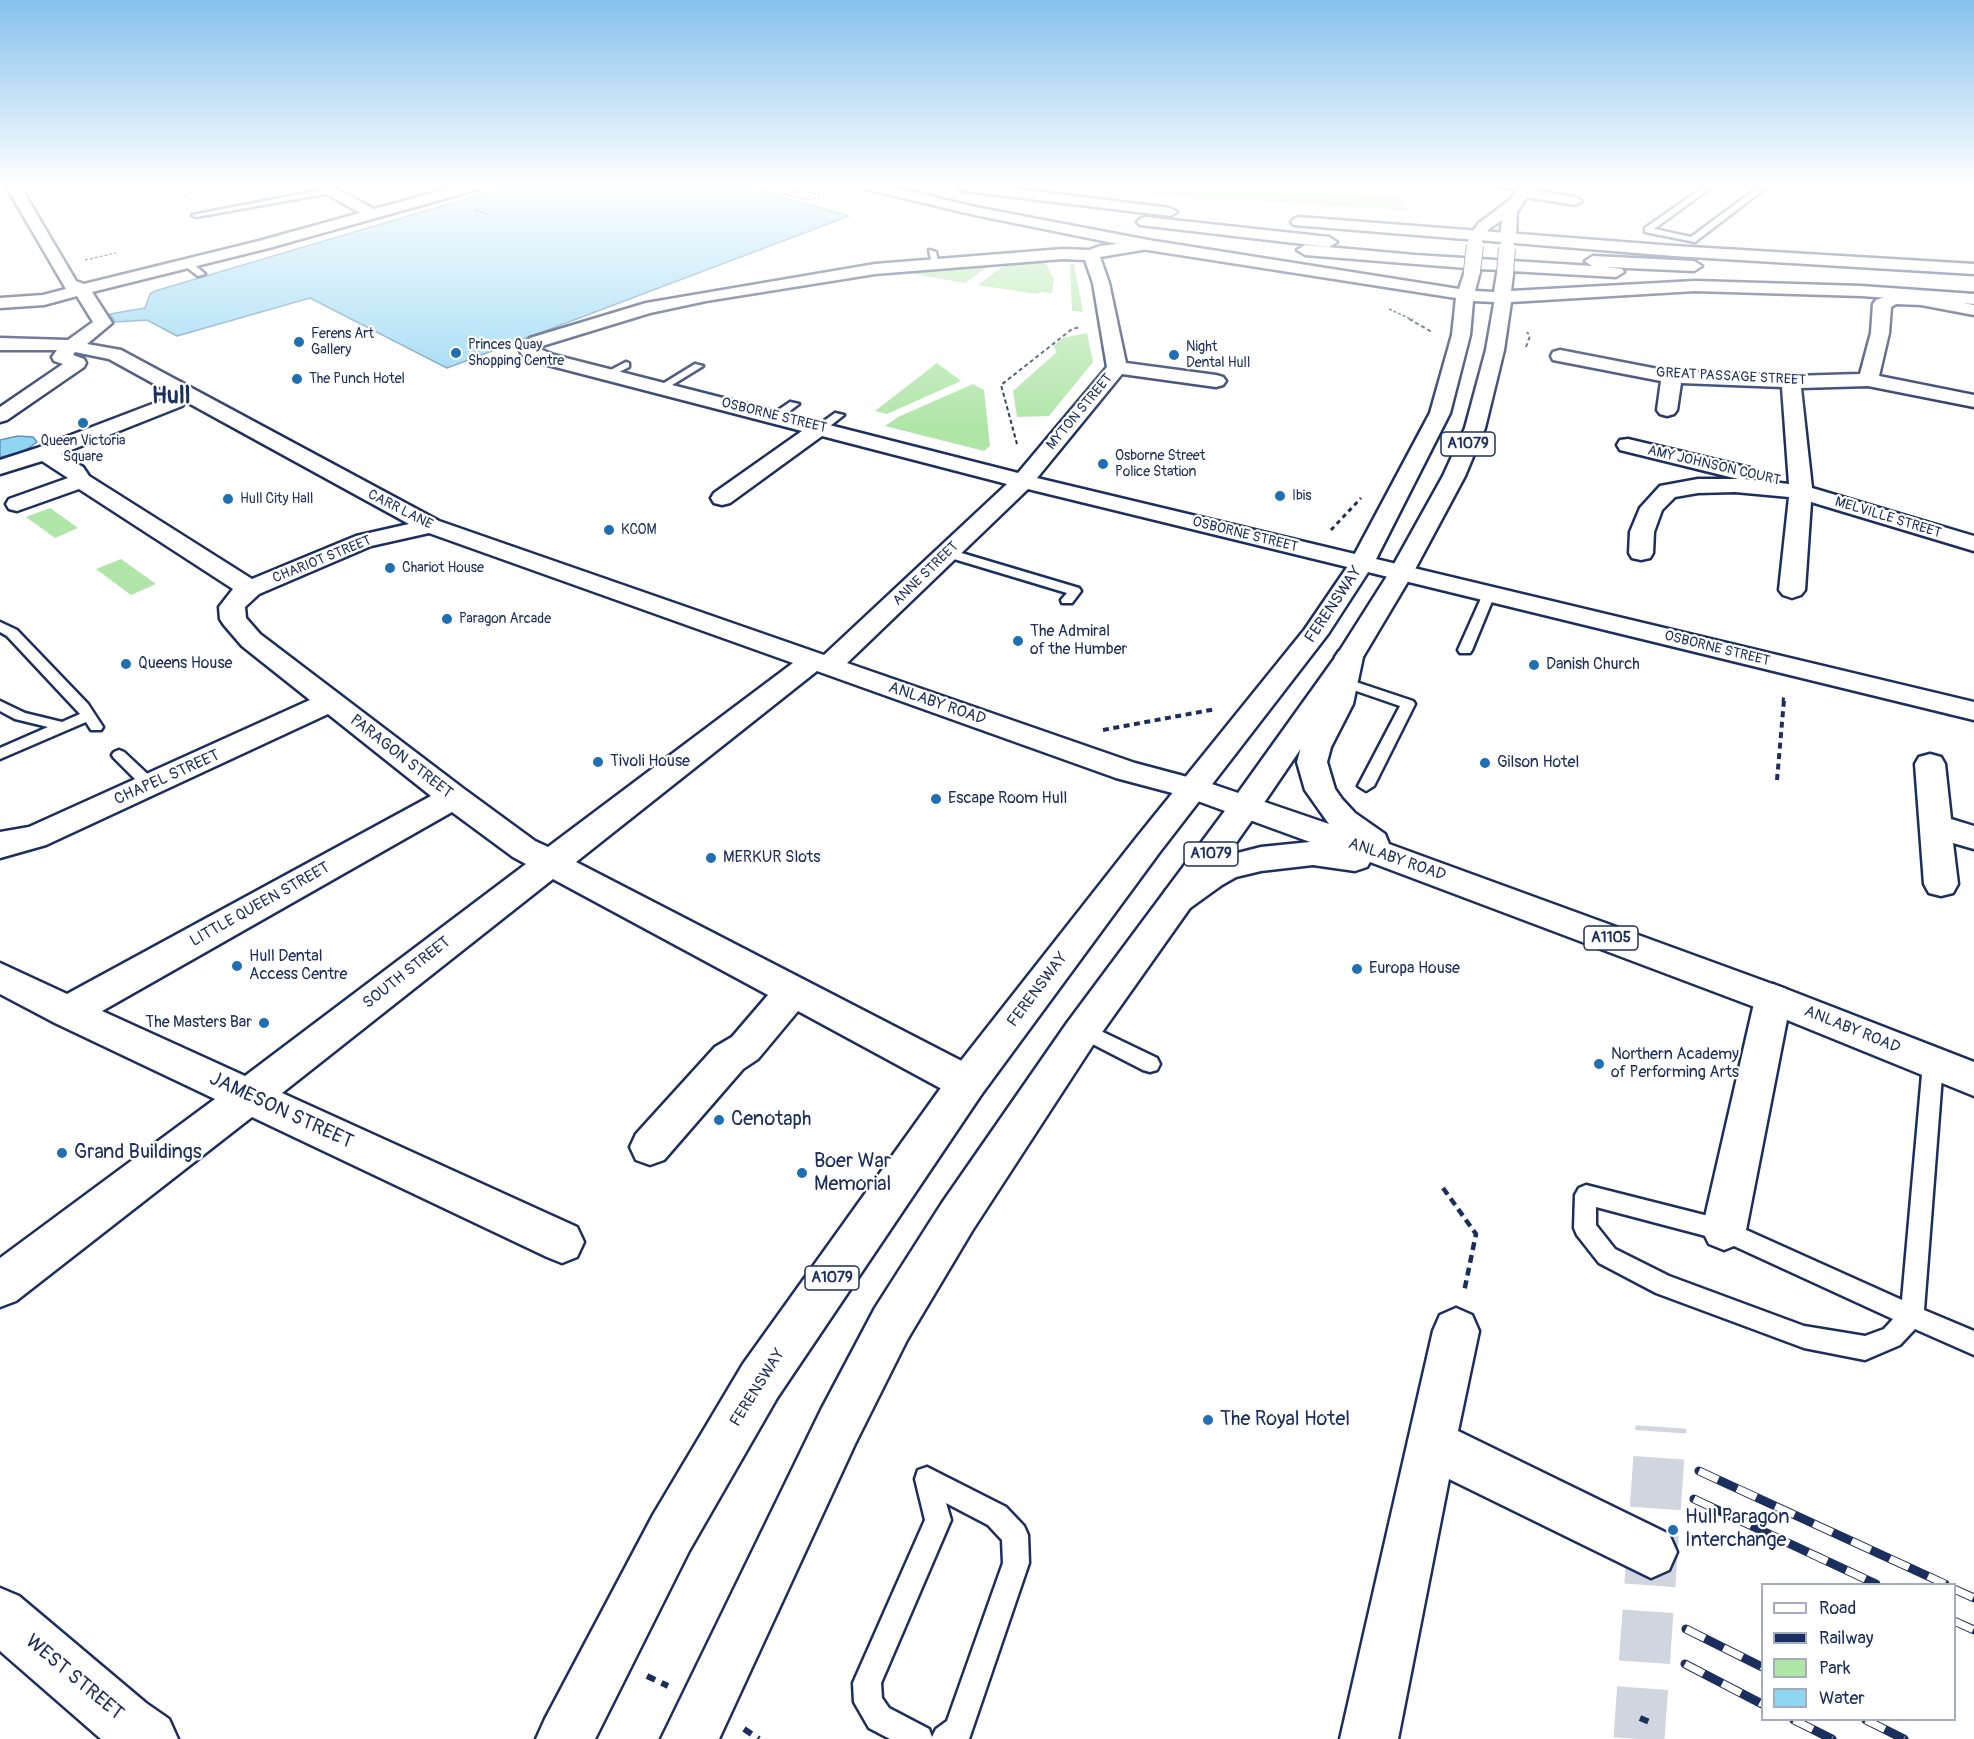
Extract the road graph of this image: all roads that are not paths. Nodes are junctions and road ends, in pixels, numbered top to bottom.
1 (59, 267) edge
2 (201, 267) edge
3 (885, 267) edge
4 (1096, 267) edge
5 (1287, 267) edge
6 (1472, 267) edge
7 (1505, 267) edge
8 (1531, 267) edge
9 (1702, 267) edge
10 (1946, 267) edge
11 (1974, 269) edge
12 (1471, 273) junction
13 (1974, 281) edge
14 (1392, 284) junction
15 (81, 289) junction
16 (1503, 290) junction
17 (1974, 290) edge
18 (0, 303) edge
19 (1972, 306) edge
20 (1457, 310) junction
21 (0, 345) edge
22 (72, 353) junction
23 (1560, 356) dead end
24 (698, 366) dead end
25 (1117, 368) junction
26 (102, 371) dead end
27 (1870, 371) junction
28 (1672, 376) junction
29 (1216, 381) dead end
30 (1791, 382) junction
31 (661, 388) junction
32 (169, 400) junction
33 (1974, 401) edge
34 (794, 404) dead end
35 (1667, 410) dead end
36 (838, 415) dead end
37 (0, 416) edge
38 (775, 417) junction
39 (820, 428) junction
40 (1628, 445) dead end
41 (53, 458) junction
42 (0, 467) edge
43 (81, 481) junction
44 (1023, 481) junction
45 (1800, 489) junction
46 (722, 498) dead end
47 (17, 504) dead end
48 (430, 526) junction
49 (1974, 544) edge
50 (948, 553) junction
51 (1641, 553) dead end
52 (1362, 563) junction
53 (1401, 573) junction
54 (250, 589) junction
55 (1792, 590) dead end
56 (1489, 594) junction
57 (1067, 600) dead end
58 (0, 626) edge
59 (1465, 650) dead end
60 (821, 664) junction
61 (1346, 670) junction
62 (330, 701) junction
63 (0, 705) edge
64 (1974, 711) edge
65 (61, 726) junction
66 (0, 754) edge
67 (119, 755) dead end
68 (1930, 764) dead end
69 (150, 785) junction
70 (1366, 786) dead end
71 (1195, 789) junction
72 (453, 797) junction
73 (1244, 808) junction
74 (1936, 826) junction
75 (1974, 838) edge
76 (0, 846) edge
77 (550, 863) junction
78 (1413, 864) junction
79 (1941, 884) dead end
80 (1485, 891) junction
81 (1177, 900) junction
82 (0, 977) edge
83 (801, 995) junction
84 (1773, 999) junction
85 (68, 1012) junction
86 (1082, 1030) junction
87 (1933, 1063) junction
88 (1150, 1064) dead end
89 (1974, 1079) edge
90 (967, 1083) junction
91 (249, 1096) junction
92 (650, 1147) dead end
93 (1724, 1230) junction
94 (562, 1242) dead end
95 (0, 1285) edge
96 (1912, 1316) junction
97 (1456, 1331) dead end
98 (1974, 1344) edge
99 (1431, 1444) junction
100 (1651, 1552) dead end
101 (0, 1615) edge
102 (130, 1734) edge
103 (565, 1739) edge
104 (690, 1739) edge
105 (919, 1739) edge
106 (946, 1739) edge
107 (1369, 1739) edge

1 - 15 main road
2 - 15 main road
3 - 31 main road, OSBORNE STREET
4 - 25 main road, MYTON STREET
5 - 14 main road
6 - 12 main road, FERENSWAY / A1079, bridge
7 - 16 main road, A1079, bridge
8 - 17 main road
9 - 13 main road
10 - 11 main road
12 - 16 main road
12 - 20 main road, FERENSWAY / A1079
14 - 20 main road
14 - 20 main road
15 - 18 main road
15 - 22 main road
16 - 19 main road
16 - 20 main road
16 - 53 main road, A1079
19 - 27 main road
20 - 52 main road, FERENSWAY / A1079
21 - 22 main road, CARR LANE
22 - 26 main road
22 - 32 main road, CARR LANE
22 - 37 main road
23 - 28 main road, GREAT PASSAGE STREET
24 - 31 lane
25 - 29 main road
25 - 44 main road, MYTON STREET
27 - 30 main road, GREAT PASSAGE STREET
27 - 33 main road, GREAT PASSAGE STREET
28 - 30 main road, GREAT PASSAGE STREET
28 - 35 main road
30 - 45 main road
31 - 38 main road, OSBORNE STREET
32 - 41 main road
32 - 48 main road, CARR LANE
34 - 38 lane
36 - 39 lane
38 - 39 main road, OSBORNE STREET
39 - 44 main road, OSBORNE STREET
39 - 46 main road
40 - 45 main road, AMY JOHNSON COURT
41 - 42 main road
41 - 43 main road
43 - 47 main road
43 - 54 main road
44 - 50 main road, ANNE STREET
44 - 52 main road, OSBORNE STREET
45 - 49 main road, MELVILLE STREET
45 - 51 main road
45 - 55 main road
48 - 54 main road, CHARIOT STREET
48 - 60 main road, CARR LANE
50 - 57 lane
50 - 60 main road, ANNE STREET
52 - 53 main road, OSBORNE STREET
52 - 71 main road, FERENSWAY / A1079
53 - 56 main road, OSBORNE STREET
53 - 61 main road, A1079
54 - 62 main road, PARAGON STREET
56 - 59 lane
56 - 64 main road, OSBORNE STREET
58 - 65 lane
60 - 71 main road, ANLABY ROAD
60 - 77 main road, SOUTH STREET
61 - 70 lane
61 - 73 main road, A1079
61 - 78 main road
62 - 69 main road, CHAPEL STREET
62 - 72 main road, PARAGON STREET
63 - 65 lane
65 - 66 lane
67 - 69 lane
68 - 74 main road
69 - 76 main road, CHAPEL STREET
71 - 73 main road, ANLABY ROAD / A1105
71 - 90 main road, FERENSWAY / A1079
72 - 77 main road, PARAGON STREET
72 - 85 main road, LITTLE QUEEN STREET
73 - 78 main road, ANLABY ROAD / A1105
73 - 81 main road, A1079
74 - 75 main road
74 - 79 main road
77 - 83 main road, PARAGON STREET
77 - 91 main road, SOUTH STREET
78 - 80 main road, ANLABY ROAD / A1105
80 - 81 main road
80 - 84 main road, ANLABY ROAD / A1105
81 - 86 main road, A1079
82 - 85 main road, JAMESON STREET
83 - 90 main road, PARAGON STREET
83 - 92 main road
84 - 87 main road, ANLABY ROAD / A1105
84 - 93 main road
85 - 91 main road, JAMESON STREET
86 - 88 lane
86 - 104 main road, A1079
87 - 89 main road, ANLABY ROAD / A1105
87 - 96 lane
90 - 103 main road, FERENSWAY / A1079
91 - 94 main road, JAMESON STREET
91 - 95 main road, SOUTH STREET
93 - 96 lane
93 - 96 lane
96 - 98 lane
97 - 99 main road
99 - 100 main road
99 - 107 main road
101 - 102 main road, WEST STREET
105 - 106 lane

